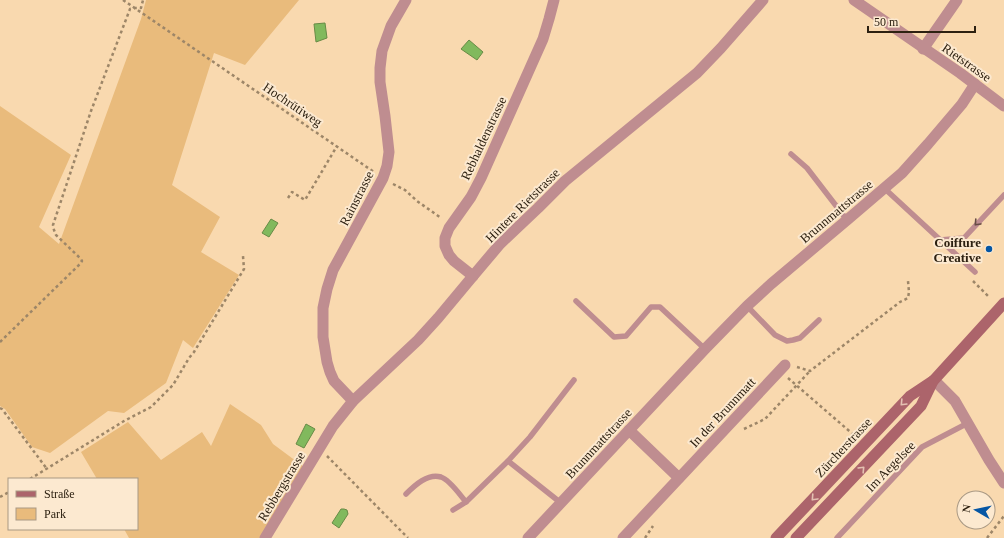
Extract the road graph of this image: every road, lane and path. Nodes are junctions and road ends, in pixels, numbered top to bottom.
1 (124, 0) edge
2 (143, 0) edge
3 (406, 0) edge
4 (554, 0) edge
5 (763, 0) edge
6 (854, 0) edge
7 (957, 0) edge
8 (134, 8) junction
9 (923, 49) junction
10 (975, 84) junction
11 (1004, 106) edge
12 (337, 146) junction
13 (791, 154) dead end
14 (383, 178) junction
15 (884, 188) junction
16 (1004, 195) edge
17 (288, 198) dead end
18 (847, 220) junction
19 (451, 225) junction
20 (940, 240) junction
21 (243, 256) dead end
22 (975, 272) dead end
23 (472, 276) junction
24 (908, 281) dead end
25 (576, 301) dead end
26 (1004, 302) edge
27 (747, 306) junction
28 (819, 320) dead end
29 (0, 342) edge
30 (705, 349) junction
31 (783, 368) junction
32 (810, 371) junction
33 (574, 380) dead end
34 (934, 380) junction
35 (797, 385) junction
36 (353, 401) junction
37 (0, 408) edge
38 (968, 423) junction
39 (629, 430) junction
40 (742, 430) dead end
41 (857, 439) dead end
42 (320, 449) junction
43 (508, 461) junction
44 (47, 469) junction
45 (32, 478) edge
46 (680, 478) junction
47 (1004, 483) edge
48 (406, 494) dead end
49 (466, 502) junction
50 (561, 503) junction
51 (453, 510) dead end
52 (1004, 516) edge
53 (656, 522) dead end
54 (266, 538) edge
55 (408, 538) edge
56 (528, 538) edge
57 (623, 538) edge
58 (645, 538) edge
59 (776, 538) edge
60 (796, 538) edge
61 (837, 538) edge
62 (987, 538) edge

1 - 8 path, Hochrütiweg
2 - 8 path
3 - 14 street, Rainstrasse
4 - 19 street, Rebhaldenstrasse
5 - 23 street, Hintere Rietstrasse
6 - 9 street, Rietstrasse
7 - 9 street
8 - 12 path, Hochrütiweg
8 - 29 path
9 - 10 street, Rietstrasse
10 - 11 street, Rietstrasse
10 - 15 street, Brunnmattstrasse
12 - 14 path, Hochrütiweg
12 - 17 path
13 - 18 lane
14 - 19 path, Hochrütiweg
14 - 36 street, Rainstrasse
15 - 18 street, Brunnmattstrasse
15 - 20 lane
16 -> 20 lane
18 - 27 street, Brunnmattstrasse
19 - 23 street, Rebhaldenstrasse
20 - 22 lane
21 - 44 path
23 - 36 street, Hintere Rietstrasse
24 - 32 path
25 - 30 lane
26 - 34 main road, Zürcherstrasse
27 - 28 lane
27 - 30 street, Brunnmattstrasse
30 - 39 street, Brunnmattstrasse
31 - 32 path
31 - 35 path
31 - 46 street, In der Brunnmatt
32 - 35 path
33 - 43 lane
34 - 38 street
34 -> 59 main road, Zürcherstrasse
60 -> 34 main road, Zürcherstrasse
35 - 40 path
35 - 41 path
36 - 42 street, Hintere Rietstrasse
37 - 44 path
38 - 47 street
38 - 61 lane, Im Aegelsee
39 - 46 street
39 - 50 street, Brunnmattstrasse
42 - 54 street, Rebbergstrasse
42 - 55 path
43 - 49 lane
43 - 50 lane
44 - 45 path
46 - 57 street, In der Brunnmatt
48 - 49 lane
49 - 51 lane
50 - 56 street, Brunnmattstrasse
52 - 62 path
53 - 58 path

